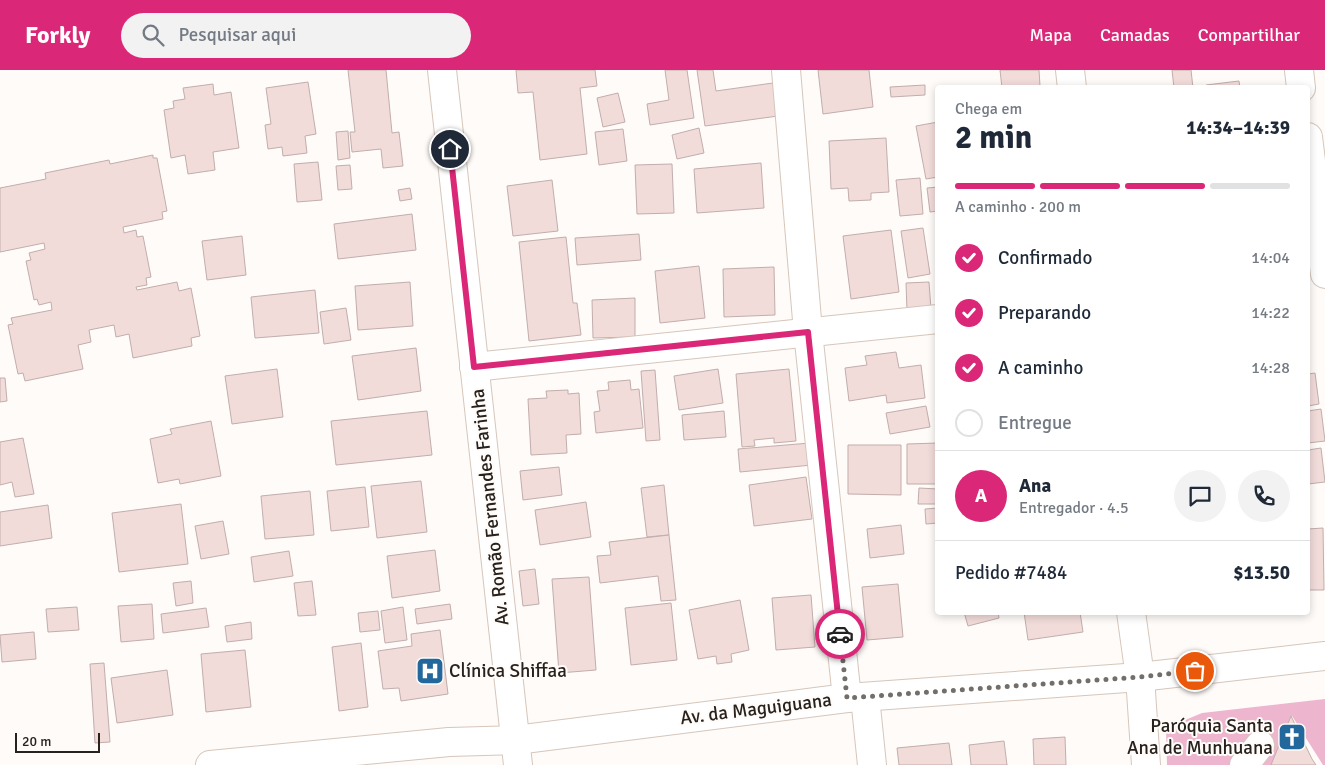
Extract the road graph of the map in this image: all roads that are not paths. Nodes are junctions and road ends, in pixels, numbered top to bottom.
1 (442, 70) edge
2 (786, 70) edge
3 (1070, 70) edge
4 (1299, 70) edge
5 (1072, 85) edge
6 (1301, 85) edge
7 (1310, 153) edge
8 (1325, 274) edge
9 (935, 319) edge
10 (808, 332) junction
11 (474, 367) junction
12 (1131, 615) edge
13 (1325, 656) edge
14 (1140, 677) junction
15 (856, 697) junction
16 (517, 752) edge
17 (210, 765) edge
18 (872, 765) edge
19 (1146, 765) edge

1 - 11 street, Av. Romão Fernandes Farinha
2 - 10 street
3 - 5 street
4 - 6 street
7 - 8 street
9 - 10 street
10 - 11 street
10 - 15 street
11 - 16 street, Av. Romão Fernandes Farinha
12 - 14 street
13 - 14 street, Av. da Maguiguana
14 - 15 street, Av. da Maguiguana
14 - 19 street
15 - 16 street, Av. da Maguiguana
15 - 18 street
16 - 17 street, Av. da Maguiguana

